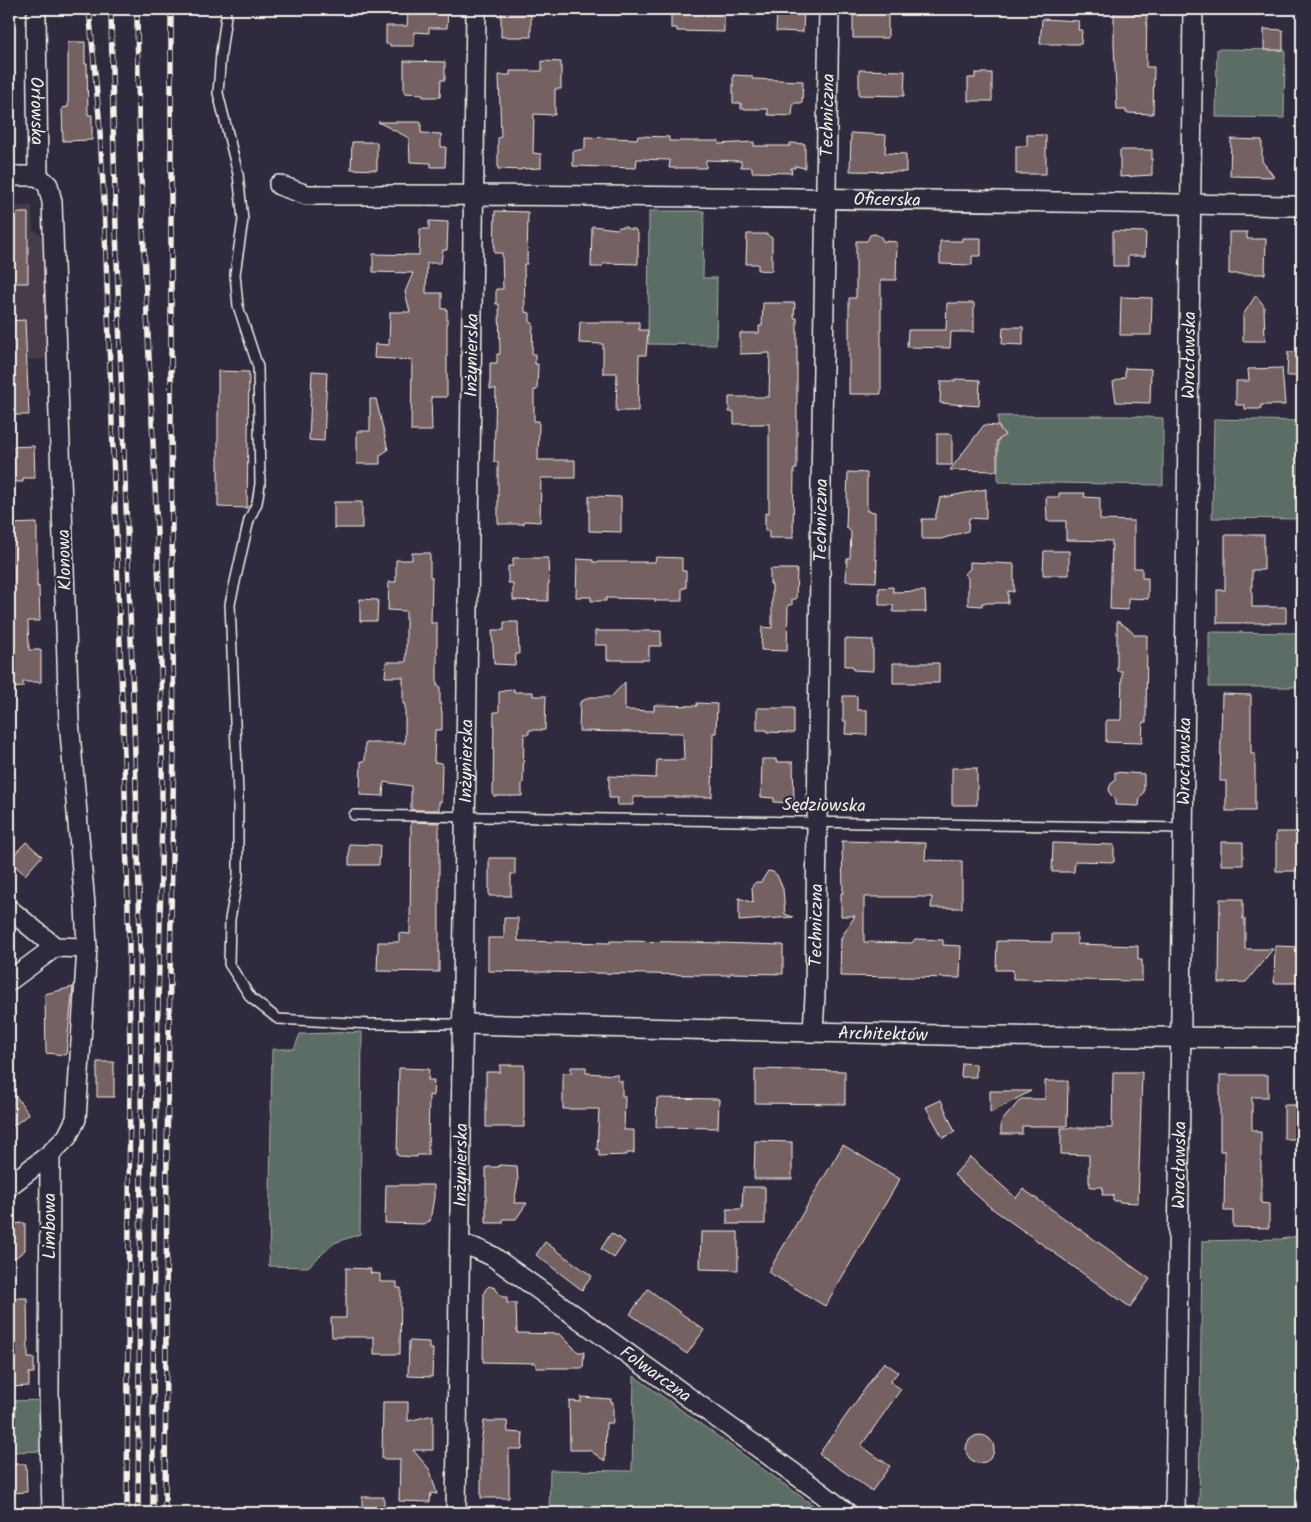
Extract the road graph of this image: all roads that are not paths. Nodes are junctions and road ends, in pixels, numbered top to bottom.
1 (225, 9) edge
2 (476, 9) edge
3 (829, 9) edge
4 (1193, 9) edge
5 (36, 17) dead end
6 (9, 176) edge
7 (38, 176) junction
8 (279, 185) dead end
9 (473, 194) junction
10 (826, 197) junction
11 (1191, 204) junction
12 (1302, 206) edge
13 (354, 815) dead end
14 (465, 817) junction
15 (816, 821) junction
16 (1182, 828) junction
17 (9, 909) edge
18 (56, 947) junction
19 (87, 948) junction
20 (9, 982) edge
21 (463, 1024) junction
22 (813, 1031) junction
23 (1180, 1037) junction
24 (1302, 1038) edge
25 (50, 1154) junction
26 (9, 1186) edge
27 (460, 1244) junction
28 (52, 1513) edge
29 (456, 1513) edge
30 (847, 1513) edge
31 (1175, 1513) edge

1 - 21 lane
2 - 9 street, Inżynierska
3 - 10 street, Techniczna
4 - 11 street, Wrocławska
5 - 7 street, Orłowska
6 - 7 street
7 - 19 street, Klonowa
8 - 9 street, Oficerska
9 - 10 street, Oficerska
9 - 14 street, Inżynierska
10 - 11 street, Oficerska
10 - 15 street, Techniczna
11 - 12 street, Oficerska
11 - 16 street, Wrocławska
13 - 14 lane, Sędziowska
14 - 15 lane, Sędziowska
14 - 21 street, Inżynierska
15 - 16 lane, Sędziowska
15 - 22 street, Techniczna
16 - 23 street, Wrocławska
17 - 18 street
18 - 19 street
18 - 20 street
19 - 25 street
21 - 22 street, Architektów
21 - 27 street, Inżynierska
22 - 23 street, Architektów
23 - 24 street, Architektów
23 - 31 street, Wrocławska
25 - 26 street
25 - 28 street, Limbowa
27 - 29 street, Inżynierska
27 - 30 street, Folwarczna

